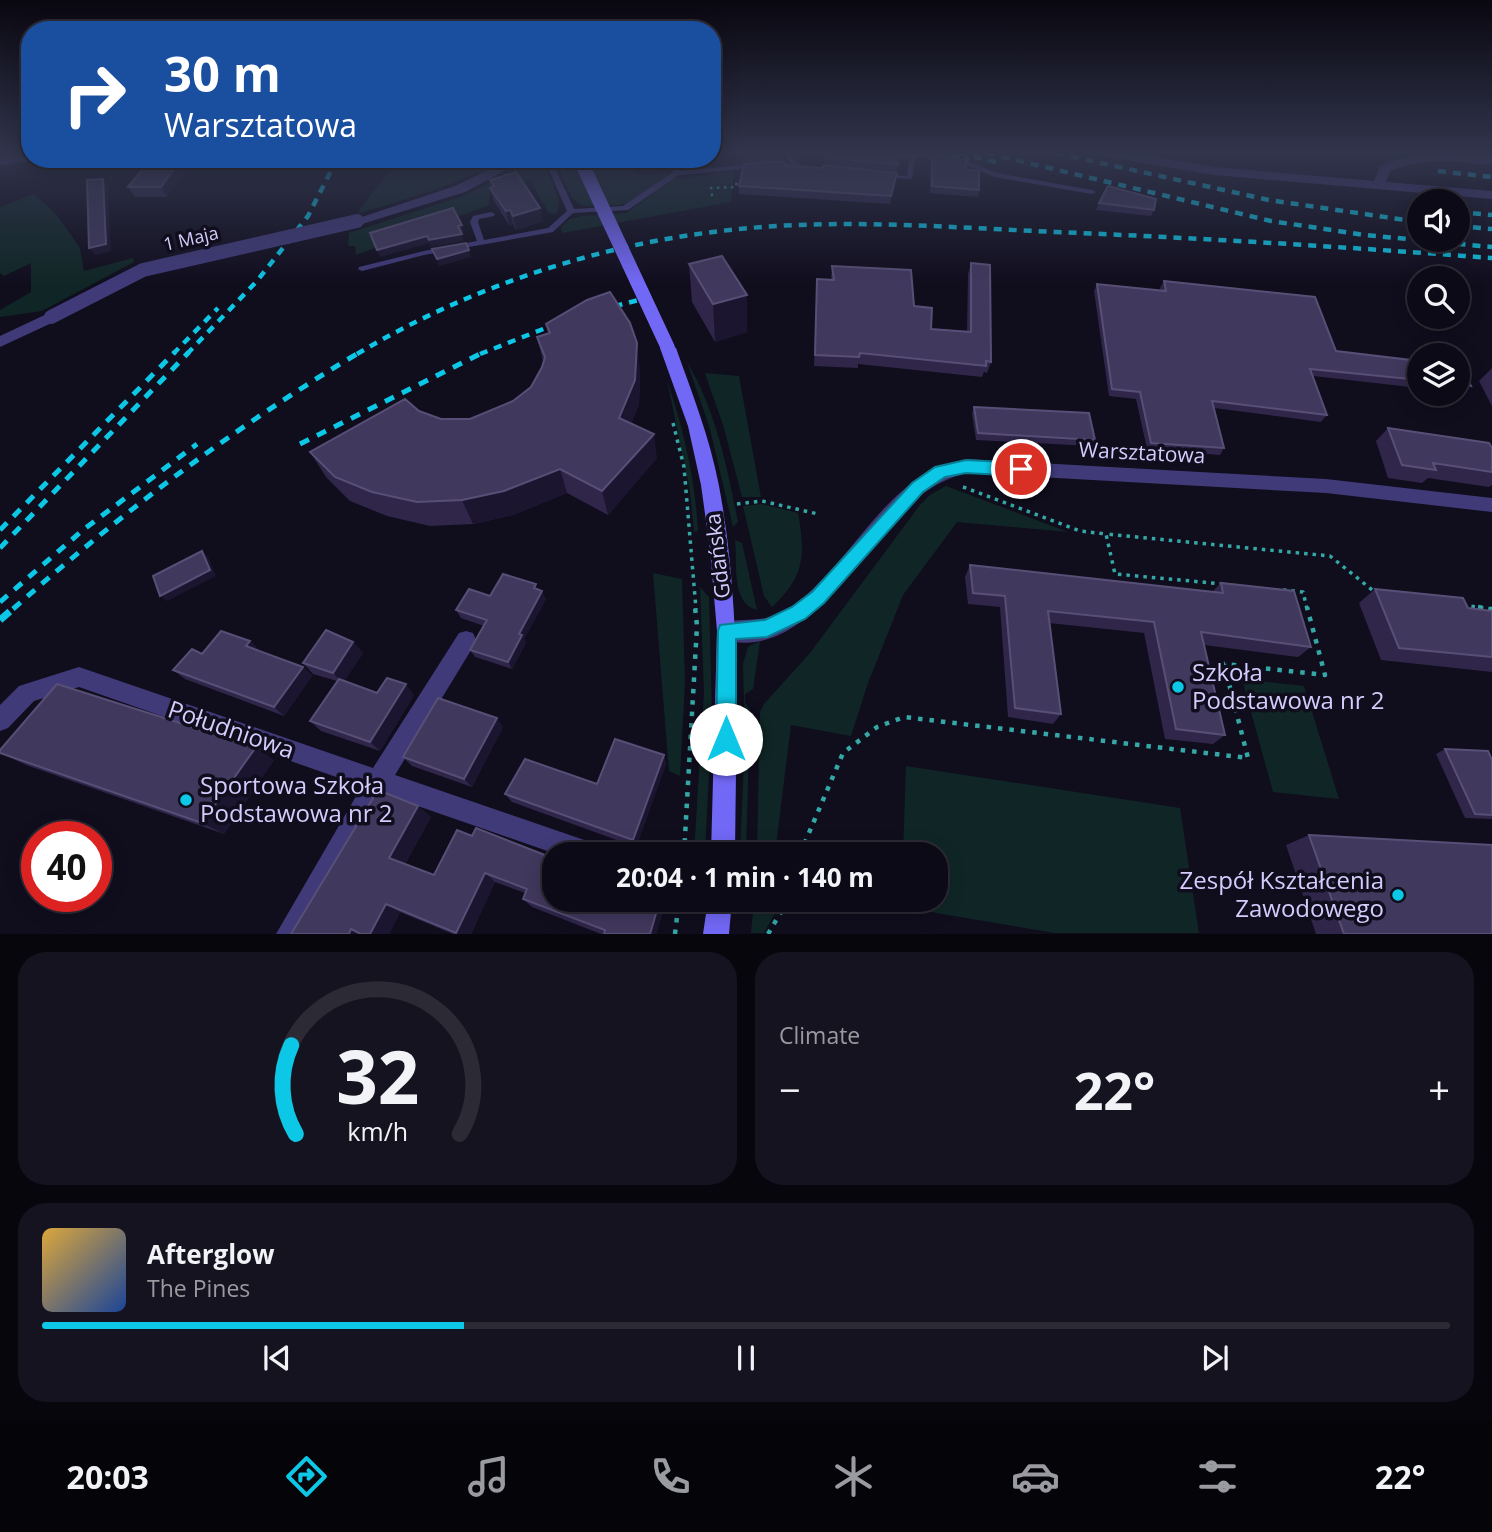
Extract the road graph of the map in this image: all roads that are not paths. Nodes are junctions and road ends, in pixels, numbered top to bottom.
1 (436, 197) edge
2 (564, 197) edge
3 (598, 197) edge
4 (642, 197) edge
5 (571, 211) junction
6 (491, 214) dead end
7 (481, 243) junction
8 (362, 269) dead end
9 (0, 342) edge
10 (1492, 505) edge
11 (727, 631) junction
12 (466, 639) dead end
13 (0, 720) edge
14 (378, 781) junction
15 (555, 842) edge
16 (723, 842) edge
17 (719, 912) edge
18 (288, 933) edge
19 (716, 933) edge

1 - 9 street, 1 Maja, bridge
2 - 5 lane
3 - 11 street, Gdańska, bridge
4 - 5 lane
5 - 7 lane
6 - 7 lane
7 - 8 lane
10 - 11 street, Warsztatowa
11 - 16 street, Gdańska
12 - 14 street
13 - 14 street, Południowa
14 - 15 street, Południowa
14 - 18 street
17 - 19 street

